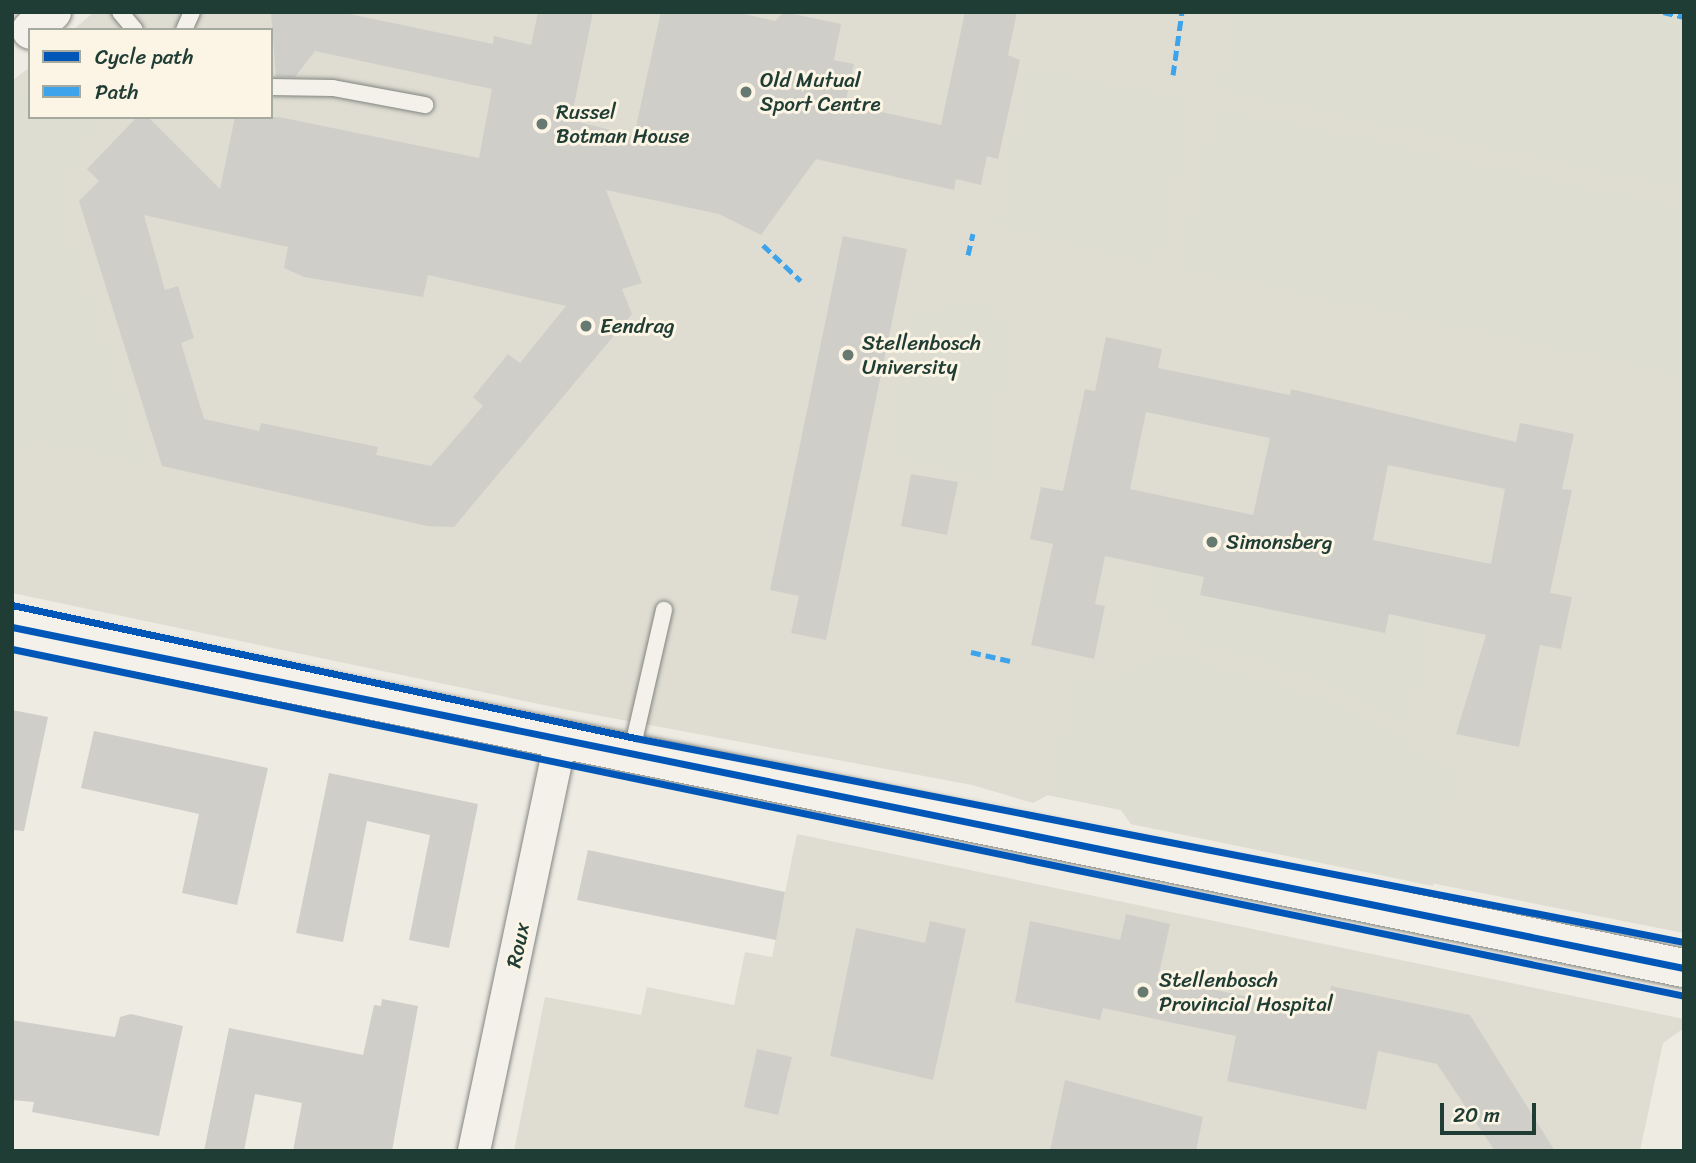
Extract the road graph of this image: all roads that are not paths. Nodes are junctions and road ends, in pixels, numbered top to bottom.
1 (52, 12) edge
2 (120, 12) edge
3 (192, 12) edge
4 (32, 28) edge
5 (133, 28) edge
6 (185, 28) edge
7 (28, 32) edge
8 (12, 44) edge
9 (273, 87) edge
10 (425, 105) dead end
11 (664, 610) dead end
12 (12, 626) edge
13 (561, 739) junction
14 (631, 754) junction
15 (1684, 968) edge
16 (474, 1151) edge

1 - 4 street
2 - 5 lane
3 - 6 lane
7 - 8 street
9 - 10 lane
11 - 14 lane
12 - 13 street
13 - 14 street
13 - 16 street, Roux
14 - 15 street

